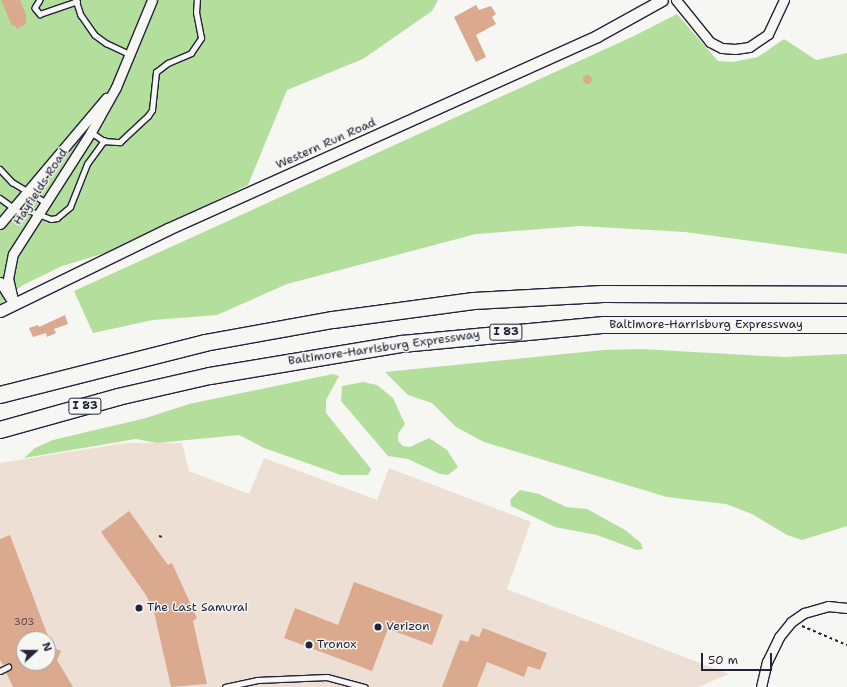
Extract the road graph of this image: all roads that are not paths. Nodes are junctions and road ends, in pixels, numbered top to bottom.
1 (40, 0) edge
2 (152, 0) edge
3 (197, 0) edge
4 (662, 0) edge
5 (676, 0) edge
6 (784, 0) edge
7 (77, 1) edge
8 (131, 55) junction
9 (116, 87) junction
10 (91, 132) junction
11 (104, 141) junction
12 (0, 169) edge
13 (27, 191) junction
14 (0, 198) edge
15 (45, 202) junction
16 (12, 209) junction
17 (38, 214) junction
18 (0, 224) edge
19 (0, 282) edge
20 (847, 295) edge
21 (14, 304) junction
22 (0, 311) edge
23 (847, 325) edge
24 (0, 395) edge
25 (0, 430) edge
26 (847, 608) edge
27 (8, 667) dead end
28 (0, 671) edge
29 (225, 687) edge
30 (365, 687) edge
31 (761, 687) edge

1 - 7 lane
2 - 8 street, Hayfields Road
3 - 11 lane
4 - 21 street, Western Run Road
5 - 6 street
7 - 8 lane
8 - 9 street, Hayfields Road
9 - 10 street, Hayfields Road
9 - 13 street, Hayfields Road
10 - 11 lane
10 - 15 street, Hayfields Road
11 - 17 lane
12 - 13 lane
13 - 15 lane
13 - 16 street, Hayfields Road
14 - 16 lane
15 - 17 street, Hayfields Road
16 - 17 lane
16 - 18 street, Hayfields Road
17 - 21 street, Hayfields Road
19 - 21 street
20 - 24 highway
21 - 22 street, Western Run Road
23 - 25 highway, Baltimore-Harrisburg Expressway / I 83
26 - 31 street
27 - 28 lane
29 - 30 lane

